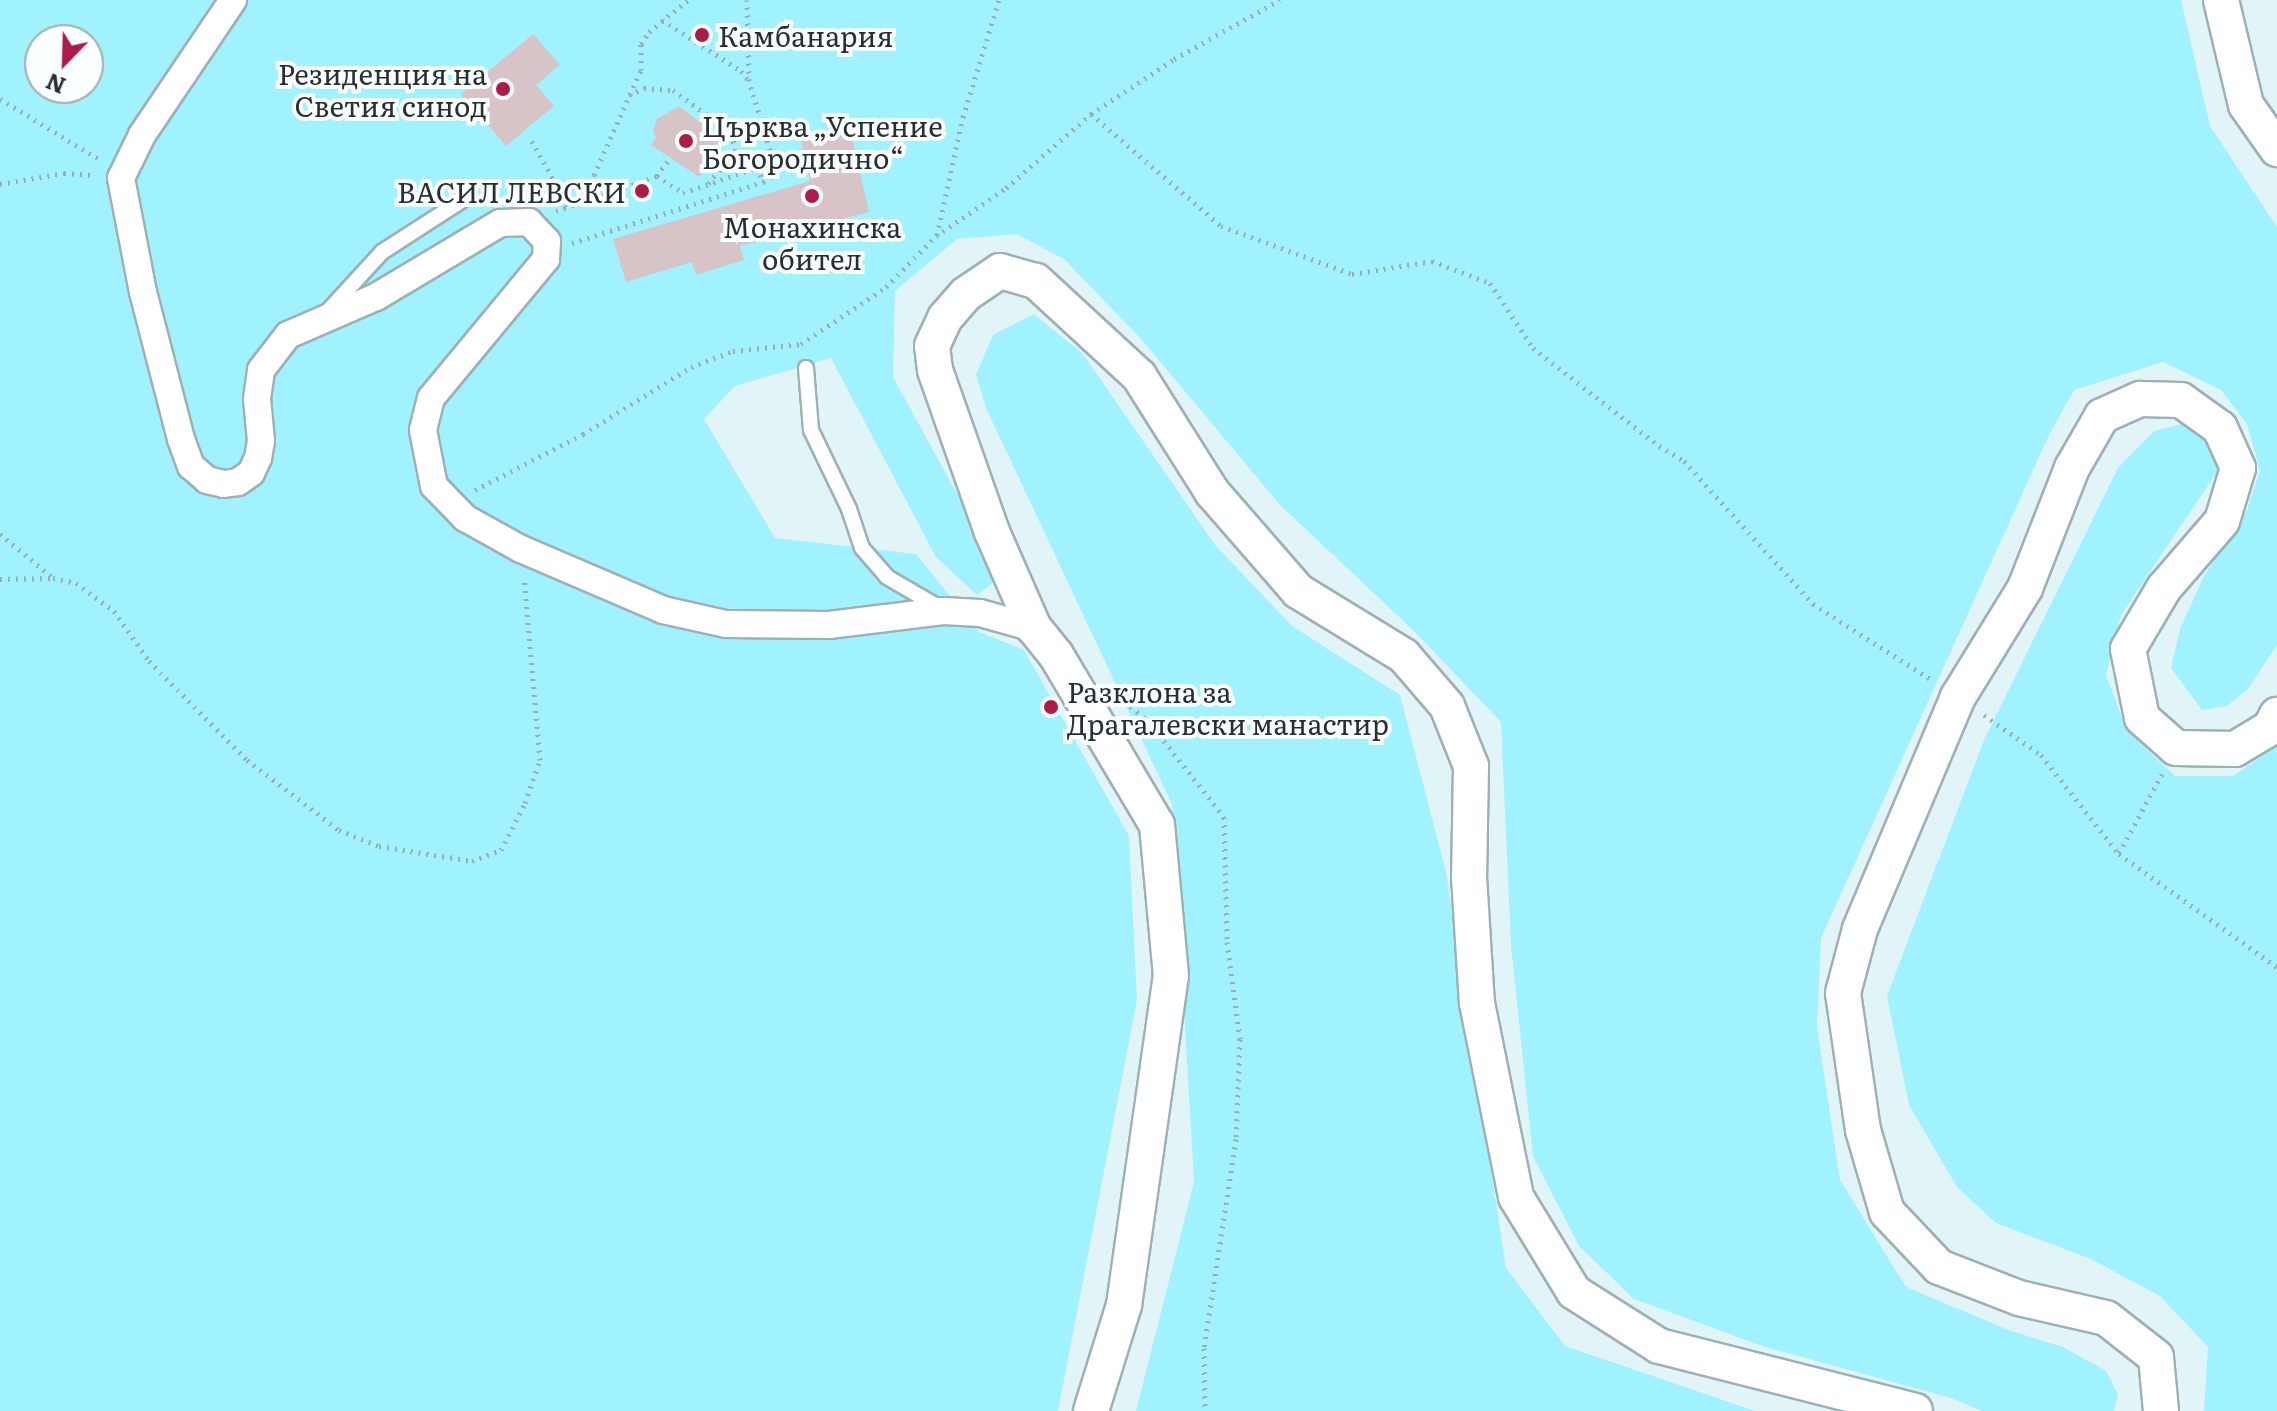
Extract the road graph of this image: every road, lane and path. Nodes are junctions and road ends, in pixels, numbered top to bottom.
1 (233, 0) edge
2 (688, 0) edge
3 (747, 0) edge
4 (999, 0) edge
5 (1280, 0) edge
6 (2221, 0) edge
7 (662, 20) junction
8 (749, 81) junction
9 (629, 95) junction
10 (0, 99) edge
11 (1091, 114) junction
12 (532, 141) dead end
13 (2277, 149) edge
14 (670, 158) dead end
15 (657, 176) junction
16 (121, 178) junction
17 (763, 182) junction
18 (0, 184) edge
19 (707, 185) junction
20 (469, 196) dead end
21 (576, 204) junction
22 (568, 207) junction
23 (529, 222) junction
24 (936, 236) junction
25 (548, 251) junction
26 (320, 320) junction
27 (806, 368) dead end
28 (434, 486) junction
29 (0, 534) edge
30 (521, 549) junction
31 (53, 578) junction
32 (0, 579) edge
33 (943, 611) junction
34 (1034, 628) junction
35 (1107, 686) dead end
36 (1958, 697) junction
37 (2277, 715) edge
38 (2176, 748) junction
39 (2119, 854) junction
40 (2277, 967) edge
41 (1091, 1411) edge
42 (1205, 1411) edge
43 (1915, 1411) edge
44 (2161, 1411) edge

1 - 16 street
2 - 7 path
3 - 8 path
4 - 24 path
5 - 11 path
6 - 13 street
7 - 8 path
7 - 9 path
8 - 17 path
9 - 19 path
9 - 21 path
10 - 16 path
11 - 24 path
11 - 36 path
12 - 22 path
14 - 15 path
15 - 19 path
15 - 21 path
16 - 18 path
16 - 26 street
17 - 19 path
17 - 25 path
20 - 26 lane
21 - 22 path
22 - 23 path
23 - 25 street
23 - 26 street
24 - 28 path
25 - 28 street
27 - 33 lane
28 - 30 street
29 - 31 path
30 - 31 path
30 - 33 street
31 - 32 path
33 - 34 street
34 - 41 street
34 - 43 street
35 - 42 path
36 - 38 street
36 - 39 path
36 - 44 street
37 - 38 street
38 - 39 path
39 - 40 path

